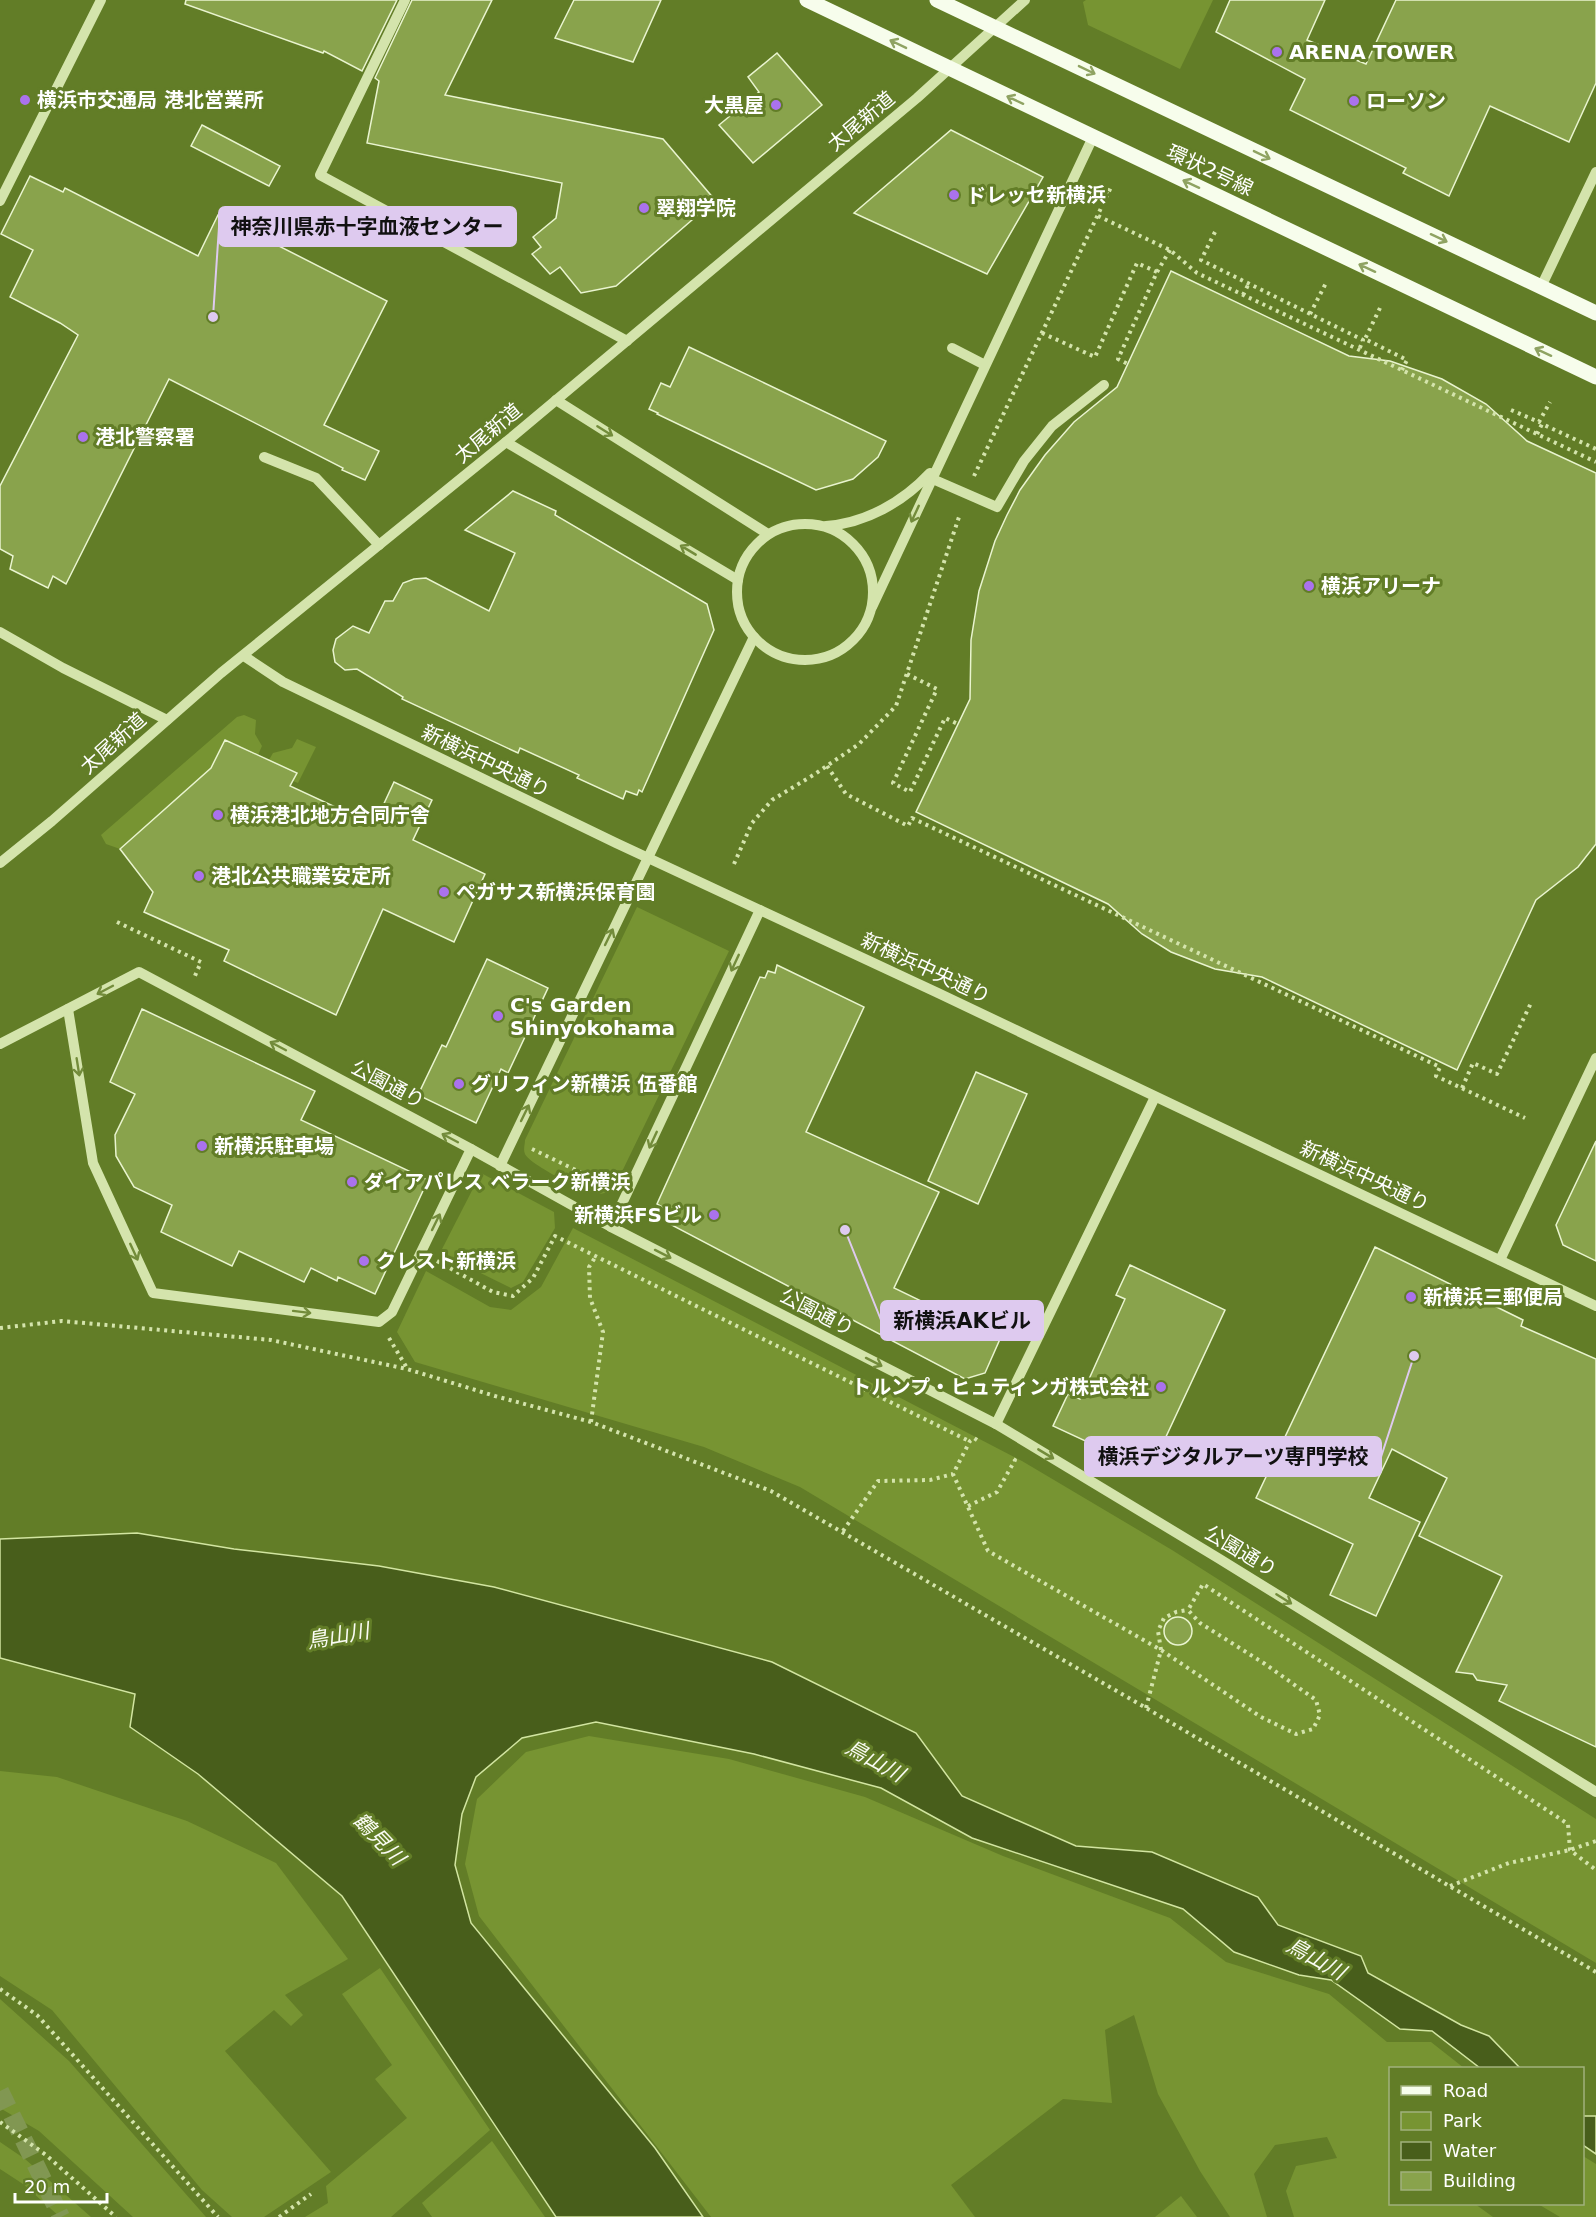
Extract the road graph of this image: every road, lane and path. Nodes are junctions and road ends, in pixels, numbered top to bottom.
1 (101, 0) edge
2 (405, 0) edge
3 (807, 0) edge
4 (938, 0) edge
5 (1025, 0) edge
6 (996, 27) junction
7 (951, 69) junction
8 (1093, 137) junction
9 (1596, 172) edge
10 (1090, 186) dead end
11 (1112, 186) dead end
12 (1108, 194) junction
13 (0, 201) edge
14 (1098, 216) junction
15 (1215, 232) dead end
16 (1170, 250) junction
17 (1157, 272) junction
18 (1249, 283) junction
19 (1326, 283) dead end
20 (1541, 287) junction
21 (1243, 295) junction
22 (1380, 308) dead end
23 (1596, 313) edge
24 (1310, 314) junction
25 (1042, 333) junction
26 (627, 340) junction
27 (952, 348) dead end
28 (1359, 350) junction
29 (1128, 364) dead end
30 (985, 365) junction
31 (1402, 370) junction
32 (1596, 377) edge
33 (1104, 385) dead end
34 (556, 400) junction
35 (1550, 402) dead end
36 (1511, 410) dead end
37 (1537, 434) junction
38 (506, 442) junction
39 (1596, 449) edge
40 (264, 457) dead end
41 (1596, 462) edge
42 (929, 478) junction
43 (966, 493) junction
44 (826, 526) junction
45 (768, 534) junction
46 (379, 545) junction
47 (738, 580) junction
48 (872, 607) junction
49 (0, 632) edge
50 (754, 637) junction
51 (244, 656) junction
52 (907, 674) junction
53 (167, 720) junction
54 (958, 724) dead end
55 (827, 766) junction
56 (647, 858) junction
57 (0, 863) edge
58 (734, 864) dead end
59 (760, 910) junction
60 (117, 922) dead end
61 (193, 980) dead end
62 (1532, 1003) dead end
63 (68, 1009) junction
64 (0, 1044) edge
65 (1596, 1058) edge
66 (1462, 1088) junction
67 (1155, 1097) junction
68 (1525, 1118) dead end
69 (527, 1146) dead end
70 (471, 1149) junction
71 (500, 1166) junction
72 (609, 1186) dead end
73 (611, 1227) junction
74 (421, 1252) junction
75 (596, 1256) junction
76 (1500, 1260) junction
77 (1596, 1306) edge
78 (379, 1322) junction
79 (0, 1328) edge
80 (407, 1369) junction
81 (591, 1422) junction
82 (996, 1424) junction
83 (970, 1441) junction
84 (984, 1443) dead end
85 (1005, 1455) dead end
86 (953, 1474) junction
87 (968, 1506) junction
88 (843, 1531) junction
89 (1188, 1610) junction
90 (1161, 1650) junction
91 (1146, 1708) junction
92 (1596, 1792) edge
93 (1596, 1841) edge
94 (1570, 1850) junction
95 (1596, 1870) edge
96 (1449, 1886) junction
97 (1596, 1972) edge
98 (0, 1989) edge
99 (0, 2122) edge
100 (311, 2194) dead end
101 (116, 2217) edge
102 (218, 2217) edge
103 (279, 2217) edge

1 - 13 street
2 - 26 street
7 -> 3 main road, 環状2号線
4 - 6 main road, 環状2号線
5 - 6 street, 太尾新道
6 - 7 street, 太尾新道
6 -> 20 main road, 環状2号線
8 -> 7 main road, 環状2号線
7 - 26 street, 太尾新道
8 - 30 street
32 -> 8 main road, 環状2号線
9 - 20 street
10 - 12 path
11 - 12 path
12 - 14 path
14 - 16 path
14 - 25 path
15 - 18 path
16 - 17 path
16 - 21 path
17 - 25 path
17 - 29 path
18 - 21 path
18 - 24 path
19 - 24 path
20 - 23 main road, 環状2号線
21 - 28 path
22 - 31 path
24 - 28 path
25 - 43 path
26 - 34 street, 太尾新道
27 - 30 street
28 - 31 path
30 - 42 street
31 - 37 path
33 - 43 street
34 - 38 street, 太尾新道
34 -> 45 street
35 - 36 path
37 - 39 path
37 - 41 path
38 - 46 street, 太尾新道
47 -> 38 street
40 - 46 street
42 - 43 street
42 - 44 street
42 -> 48 street
43 - 52 path
44 - 45 street
44 - 48 street
45 - 47 street
46 - 51 street, 太尾新道
47 - 50 street
48 - 50 street
49 - 53 street
50 - 56 street
51 - 53 street, 太尾新道
51 - 56 street, 新横浜中央通り
52 - 54 path
52 - 55 path
53 - 57 street, 太尾新道
55 - 58 path
55 - 66 path
56 - 59 street, 新横浜中央通り
71 -> 56 street
59 - 67 street, 新横浜中央通り
59 -> 73 street
60 - 61 path
62 - 66 path
63 - 64 street, 公園通り
70 -> 63 street, 公園通り
63 -> 78 street
65 - 76 street
66 - 68 path
67 - 76 street, 新横浜中央通り
67 - 82 street
69 - 72 path
70 - 71 street, 公園通り
74 -> 70 street
71 - 73 street, 公園通り
73 -> 82 street, 公園通り
74 - 75 path
74 - 78 street
75 - 81 path
75 - 83 path
76 - 77 street, 新横浜中央通り
78 - 80 path
79 - 80 path
80 - 81 path
81 - 88 path
82 -> 92 street, 公園通り
83 - 84 path
83 - 86 path
85 - 87 path
86 - 87 path
86 - 88 path
87 - 90 path
88 - 91 path
89 - 90 path
89 - 90 path
89 - 94 path
90 - 91 path
91 - 96 path
93 - 94 path
94 - 95 path
94 - 96 path
96 - 97 path
98 - 102 path
99 - 101 path
100 - 103 path

